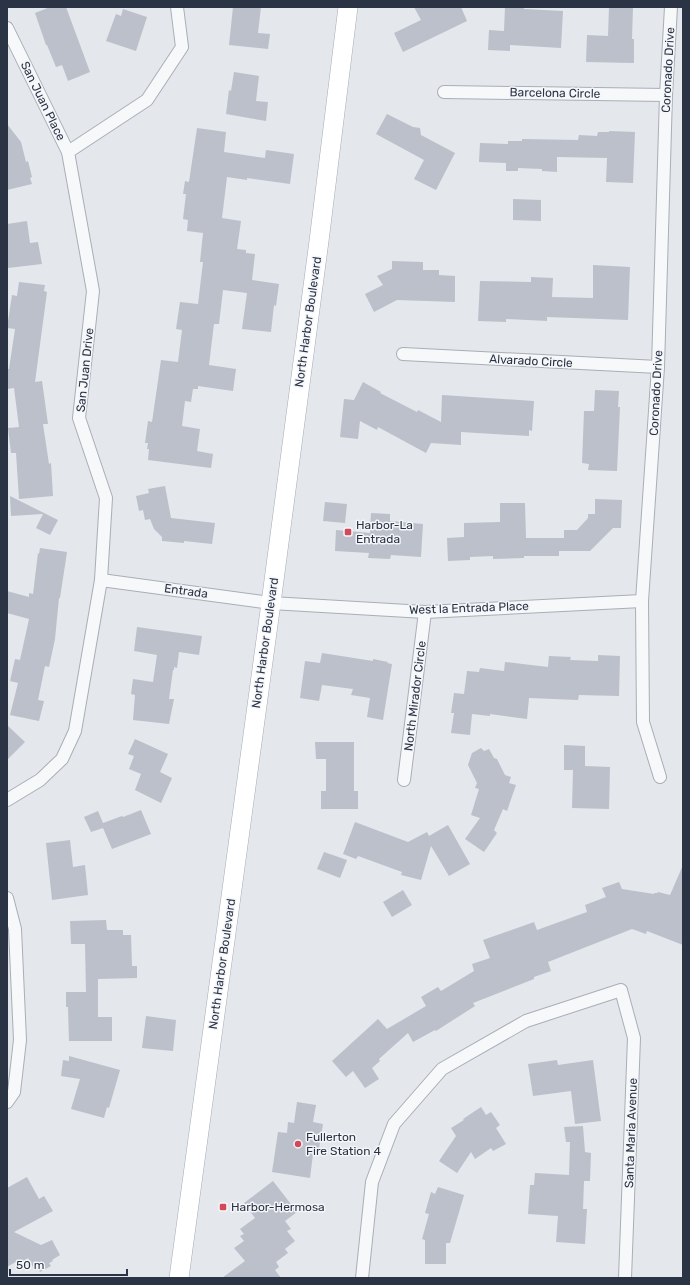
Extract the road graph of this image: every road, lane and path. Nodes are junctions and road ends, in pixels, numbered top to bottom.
1 (177, 7) edge
2 (348, 7) edge
3 (671, 7) edge
4 (7, 28) edge
5 (444, 92) dead end
6 (666, 95) junction
7 (68, 152) junction
8 (403, 354) dead end
9 (658, 367) junction
10 (101, 580) junction
11 (642, 601) junction
12 (271, 603) junction
13 (425, 612) junction
14 (660, 777) dead end
15 (404, 780) dead end
16 (7, 800) edge
17 (7, 898) edge
18 (7, 1102) edge
19 (179, 1278) edge
20 (362, 1278) edge
21 (625, 1278) edge

1 - 7 street
2 - 12 main road, North Harbor Boulevard
3 - 6 street, Coronado Drive
4 - 7 street, San Juan Place
5 - 6 street, Barcelona Circle
6 - 9 street, Coronado Drive
7 - 10 street, San Juan Drive
8 - 9 street, Alvarado Circle
9 - 11 street, Coronado Drive
10 - 12 street, Entrada
10 - 16 street, San Juan Drive
11 - 13 street, West la Entrada Place
11 - 14 street, Coronado Drive
12 - 13 street, West la Entrada Place
12 - 19 main road, North Harbor Boulevard
13 - 15 street, North Mirador Circle
17 - 18 street
20 - 21 street, Santa Maria Avenue

